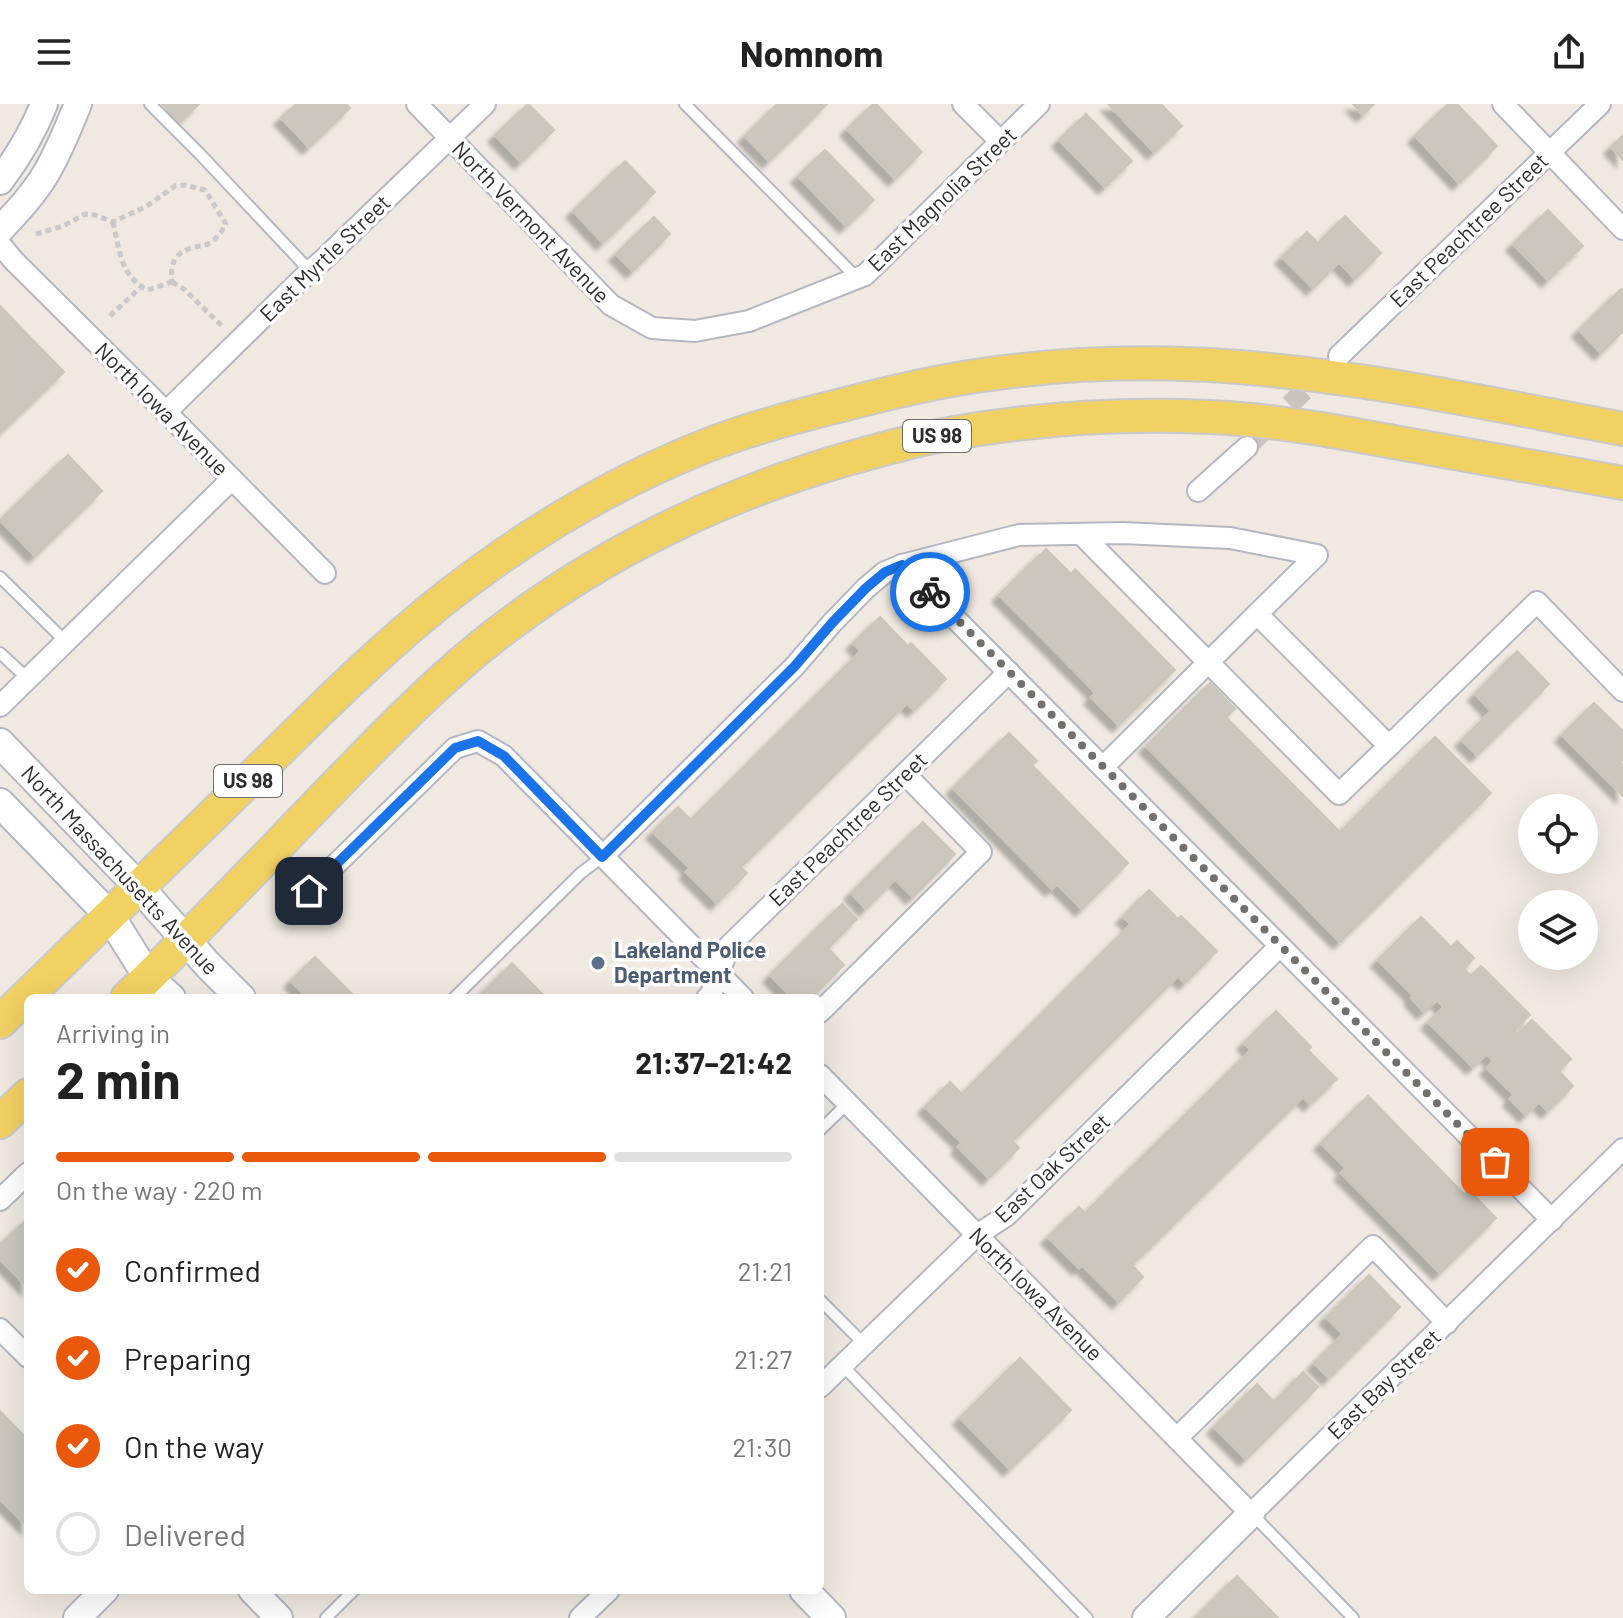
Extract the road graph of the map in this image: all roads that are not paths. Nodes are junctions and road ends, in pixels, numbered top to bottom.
1 (44, 104) edge
2 (78, 104) edge
3 (150, 104) edge
4 (417, 104) edge
5 (485, 104) edge
6 (685, 104) edge
7 (963, 104) edge
8 (1039, 104) edge
9 (1503, 104) edge
10 (1600, 104) edge
11 (449, 138) junction
12 (1000, 141) junction
13 (1549, 152) junction
14 (0, 181) edge
15 (1623, 229) edge
16 (0, 230) edge
17 (0, 244) edge
18 (310, 271) junction
19 (857, 278) junction
20 (749, 321) joint
21 (1339, 356) tunnel mouth
22 (166, 412) junction
23 (1623, 429) edge
24 (1247, 447) tunnel mouth
25 (232, 479) junction
26 (1623, 483) edge
27 (1198, 491) dead end
28 (1081, 534) junction
29 (902, 565) junction
30 (325, 573) dead end
31 (0, 577) edge
32 (1257, 614) junction
33 (65, 641) junction
34 (0, 653) edge
35 (1208, 662) junction
36 (1009, 672) junction
37 (28, 679) junction
38 (1623, 691) edge
39 (0, 706) edge
40 (0, 743) edge
41 (1389, 746) junction
42 (1103, 767) junction
43 (905, 774) junction
44 (0, 803) edge
45 (602, 857) junction
46 (140, 888) junction
47 (288, 911) dead end
48 (110, 916) junction
49 (187, 940) junction
50 (1280, 946) junction
51 (718, 973) junction
52 (149, 991) edge
53 (29, 994) edge
54 (237, 994) edge
55 (458, 994) edge
56 (711, 994) edge
57 (739, 994) edge
58 (24, 999) edge
59 (824, 1008) edge
60 (0, 1022) edge
61 (824, 1079) edge
62 (24, 1099) edge
63 (848, 1103) junction
64 (0, 1122) edge
65 (824, 1126) edge
66 (1623, 1149) edge
67 (24, 1177) edge
68 (0, 1200) edge
69 (1552, 1220) junction
70 (977, 1235) junction
71 (824, 1304) edge
72 (1447, 1323) junction
73 (0, 1329) edge
74 (864, 1344) junction
75 (24, 1353) edge
76 (842, 1365) junction
77 (824, 1383) edge
78 (1177, 1438) junction
79 (1251, 1514) junction
80 (101, 1594) edge
81 (256, 1594) edge
82 (350, 1594) edge
83 (605, 1594) edge
84 (808, 1594) edge
85 (77, 1618) edge
86 (279, 1618) edge
87 (326, 1618) edge
88 (580, 1618) edge
89 (831, 1618) edge
90 (1087, 1618) edge
91 (1146, 1618) edge
92 (1353, 1618) edge

1 - 14 street
2 - 16 street
3 - 18 lane
4 - 11 street, North Vermont Avenue
5 - 11 street, East Myrtle Street
6 - 19 lane
7 - 12 street
8 - 12 street, East Magnolia Street
9 - 13 street
10 - 13 street, East Peachtree Street
11 - 18 street, East Myrtle Street
11 - 20 street, North Vermont Avenue
12 - 19 street, East Magnolia Street
13 - 15 street
13 - 21 street, East Peachtree Street
17 - 22 street, North Iowa Avenue
18 - 22 street, East Myrtle Street
19 - 20 street, East Magnolia Street
22 - 25 street, North Iowa Avenue
23 - 46 main road, US 98
24 - 27 street
25 - 30 street, North Iowa Avenue
25 - 33 street
26 - 49 main road, US 98
28 - 29 street
28 - 32 street
28 - 35 street
29 - 36 street
29 - 45 street
31 - 33 lane
32 - 35 street
32 - 41 street
33 - 37 street
34 - 37 lane
35 - 41 street
35 - 42 street
36 - 42 street
36 - 43 street, East Peachtree Street
37 - 39 street
38 - 41 street
40 - 46 main road, North Massachusetts Avenue
42 - 50 street
43 - 51 street, East Peachtree Street
43 - 59 street
44 - 48 main road, North Massachusetts Avenue
45 - 47 street
45 - 51 street
45 - 55 lane
46 - 48 main road, US 98
46 - 49 main road, North Massachusetts Avenue
48 - 52 main road, North Massachusetts Avenue
48 - 53 main road, US 98
49 - 52 main road, US 98
49 - 54 main road, North Massachusetts Avenue
50 - 69 street
50 - 70 street, East Oak Street
51 - 56 street, East Peachtree Street
51 - 57 street
58 - 60 main road, US 98
61 - 63 street, North Iowa Avenue
62 - 64 main road
63 - 65 lane
63 - 70 street, North Iowa Avenue
66 - 69 street, East Bay Street
67 - 68 street
69 - 72 street, East Bay Street
70 - 74 street, East Oak Street
70 - 78 street, North Iowa Avenue
71 - 74 lane
72 - 78 street
72 - 79 street, East Bay Street
73 - 75 street
74 - 76 street, East Oak Street
76 - 77 street, East Oak Street
76 - 90 lane
78 - 79 street, North Iowa Avenue
79 - 91 street, East Bay Street
79 - 92 lane
80 - 85 street
81 - 86 street
82 - 87 lane
83 - 88 street
84 - 89 main road

